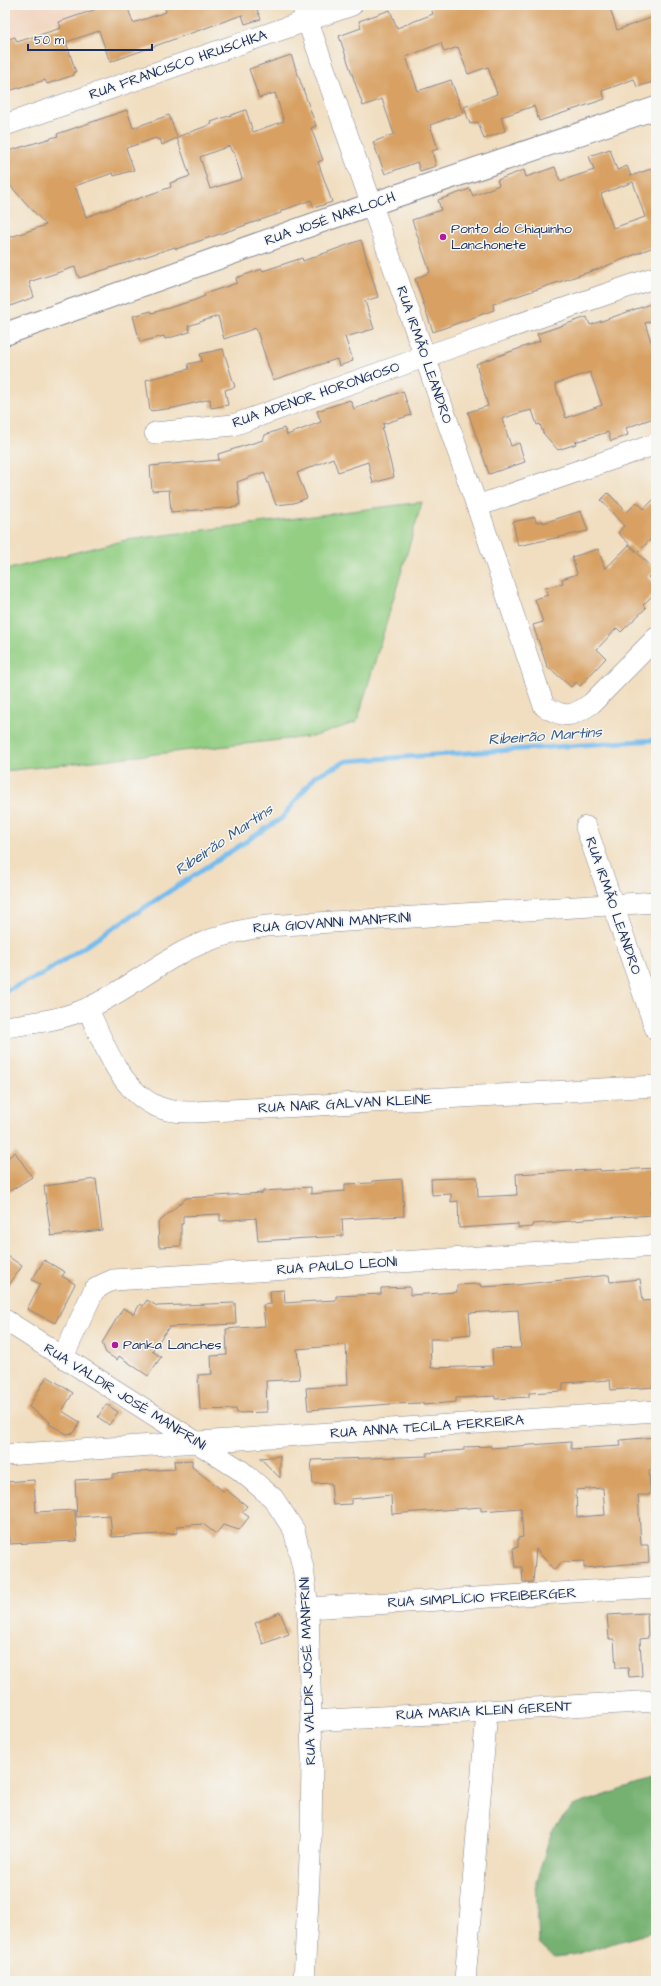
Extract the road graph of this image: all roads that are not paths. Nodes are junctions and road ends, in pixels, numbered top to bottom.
1 (352, 5) edge
2 (304, 13) edge
3 (656, 108) edge
4 (5, 125) edge
5 (371, 204) junction
6 (656, 277) edge
7 (5, 334) edge
8 (424, 357) junction
9 (155, 433) dead end
10 (656, 444) edge
11 (477, 506) junction
12 (656, 638) edge
13 (586, 827) dead end
14 (656, 902) edge
15 (613, 905) junction
16 (88, 1009) junction
17 (5, 1027) edge
18 (656, 1030) edge
19 (656, 1086) edge
20 (656, 1246) edge
21 (8, 1326) edge
22 (63, 1357) junction
23 (656, 1411) edge
24 (198, 1442) junction
25 (5, 1455) edge
26 (656, 1587) edge
27 (308, 1608) junction
28 (656, 1701) edge
29 (487, 1712) junction
30 (311, 1721) junction
31 (304, 1981) edge
32 (465, 1981) edge

1 - 2 street, RUA FRANCISCO HRUSCHKA
2 - 4 street, RUA FRANCISCO HRUSCHKA
2 - 5 street, RUA IRMÃO LEANDRO
3 - 5 main road, RUA JOSÉ NARLOCH
5 - 7 main road, RUA JOSÉ NARLOCH
5 - 8 street, RUA IRMÃO LEANDRO
6 - 8 street, RUA ADENOR HORONGOSO
8 - 9 street, RUA ADENOR HORONGOSO
8 - 11 street, RUA IRMÃO LEANDRO
10 - 11 street
11 - 12 street, RUA IRMÃO LEANDRO
13 - 15 street, RUA IRMÃO LEANDRO
14 - 15 street, RUA GIOVANNI MANFRINI
15 - 16 street, RUA GIOVANNI MANFRINI
15 - 18 street, RUA IRMÃO LEANDRO
16 - 17 street, RUA GIOVANNI MANFRINI
16 - 19 street, RUA NAIR GALVAN KLEINE
20 - 22 street, RUA PAULO LEONI
21 - 22 street, RUA VALDIR JOSÉ MANFRINI
22 - 24 street, RUA VALDIR JOSÉ MANFRINI
23 - 24 street, RUA ANNA TECILA FERREIRA
24 - 25 street, RUA ANNA TECILA FERREIRA
24 - 27 street, RUA VALDIR JOSÉ MANFRINI
26 - 27 street, RUA SIMPLÍCIO FREIBERGER
27 - 30 street, RUA VALDIR JOSÉ MANFRINI
28 - 29 street, RUA MARIA KLEIN GERENT
29 - 30 street, RUA MARIA KLEIN GERENT
29 - 32 street
30 - 31 street, RUA VALDIR JOSÉ MANFRINI

